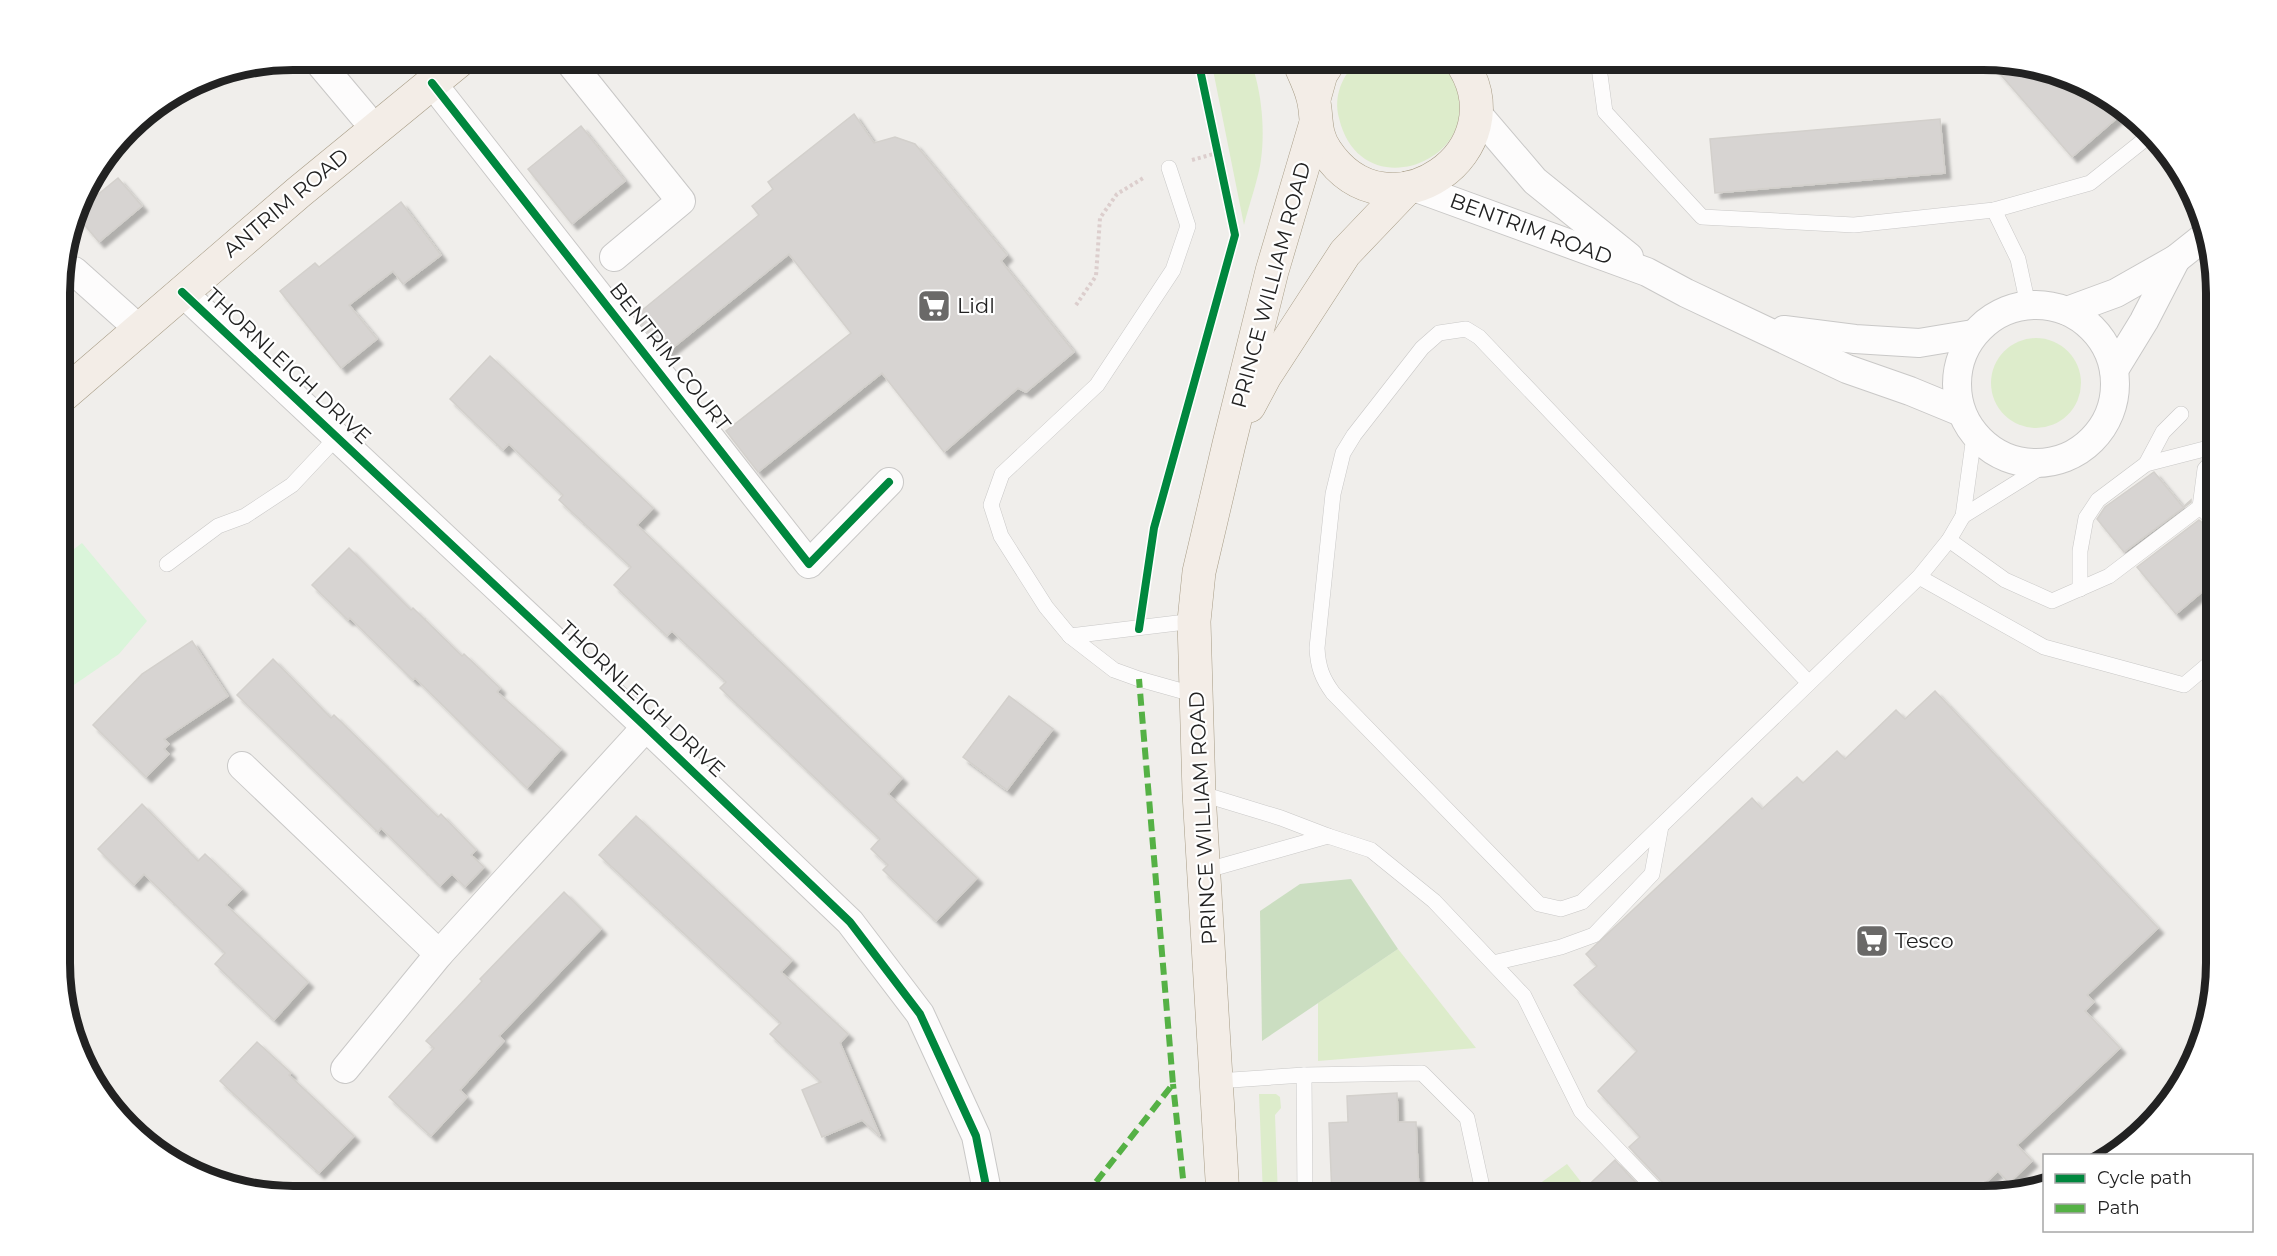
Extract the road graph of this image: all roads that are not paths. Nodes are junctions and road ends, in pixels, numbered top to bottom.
1 (325, 70) edge
2 (448, 70) edge
3 (576, 70) edge
4 (1301, 70) edge
5 (1324, 70) edge
6 (1599, 70) edge
7 (1473, 80) edge
8 (432, 83) junction
9 (1315, 112) junction
10 (375, 129) junction
11 (2144, 140) dead end
12 (1169, 168) road end
13 (1411, 188) junction
14 (1994, 210) junction
15 (2200, 240) edge
16 (614, 257) dead end
17 (2176, 259) junction
18 (72, 271) edge
19 (1647, 272) junction
20 (182, 292) junction
21 (2028, 305) junction
22 (2067, 311) junction
23 (1761, 328) junction
24 (139, 329) junction
25 (1973, 334) junction
26 (2114, 370) junction
27 (71, 388) edge
28 (2181, 414) dead end
29 (1968, 424) junction
30 (337, 437) junction
31 (1228, 444) junction
32 (2206, 449) edge
33 (2048, 463) junction
34 (2146, 464) junction
35 (2206, 468) edge
36 (889, 482) dead end
37 (2200, 507) junction
38 (2206, 513) edge
39 (1963, 516) junction
40 (1949, 540) junction
41 (167, 564) dead end
42 (1919, 577) junction
43 (2080, 589) junction
44 (1194, 621) junction
45 (1070, 636) junction
46 (2206, 666) edge
47 (1809, 683) junction
48 (1196, 694) junction
49 (646, 727) junction
50 (242, 766) dead end
51 (1199, 793) junction
52 (1661, 826) junction
53 (1328, 837) junction
54 (1204, 871) junction
55 (439, 954) junction
56 (1493, 963) junction
57 (345, 1069) dead end
58 (1304, 1075) junction
59 (1217, 1081) junction
60 (985, 1186) edge
61 (1222, 1186) edge
62 (1305, 1186) edge
63 (1482, 1186) edge
64 (1652, 1186) edge

1 - 10 street
2 - 8 main road, ANTRIM ROAD
3 - 16 street, BENTRIM COURT
4 - 9 main road
5 - 9 main road, PRINCE WILLIAM ROAD
6 - 14 lane
7 - 13 main road
7 - 19 street, BENTRIM ROAD
8 - 10 main road, ANTRIM ROAD
8 - 36 street, BENTRIM COURT
9 - 13 main road
9 - 31 main road, PRINCE WILLIAM ROAD
10 - 20 main road, ANTRIM ROAD
11 - 14 lane
12 - 45 lane
13 - 19 street, BENTRIM ROAD
13 - 31 main road, PRINCE WILLIAM ROAD
14 - 21 lane
15 - 17 street
17 - 22 street
17 - 26 street
18 - 24 street
19 - 23 street, BENTRIM ROAD
20 - 24 main road, ANTRIM ROAD
20 - 30 street, THORNLEIGH DRIVE
21 - 22 street
21 - 25 street
22 - 26 street
23 - 25 street, BENTRIM ROAD
23 - 29 street, BENTRIM ROAD
24 - 27 main road, ANTRIM ROAD
25 - 29 street
26 - 33 street
28 - 34 lane
29 - 33 street
29 - 39 lane
30 - 41 lane
30 - 49 street, THORNLEIGH DRIVE
31 - 44 main road, PRINCE WILLIAM ROAD
32 - 34 lane
33 - 39 lane
34 - 43 lane
35 - 37 lane
37 - 38 lane
37 - 43 lane
39 - 40 lane
40 - 42 lane
40 - 43 lane
42 - 46 lane
42 - 47 lane
44 - 45 lane
44 - 48 main road, PRINCE WILLIAM ROAD
45 - 48 lane
47 - 52 lane
47 - 52 lane
48 - 51 main road, PRINCE WILLIAM ROAD
49 - 55 street
49 - 60 street, THORNLEIGH DRIVE
50 - 55 street
51 - 53 lane
51 - 54 main road, PRINCE WILLIAM ROAD
52 - 56 lane
53 - 54 lane
53 - 56 lane
54 - 59 main road, PRINCE WILLIAM ROAD
55 - 57 street
56 - 64 lane
58 - 59 lane
58 - 62 lane
58 - 63 lane
59 - 61 main road, PRINCE WILLIAM ROAD

